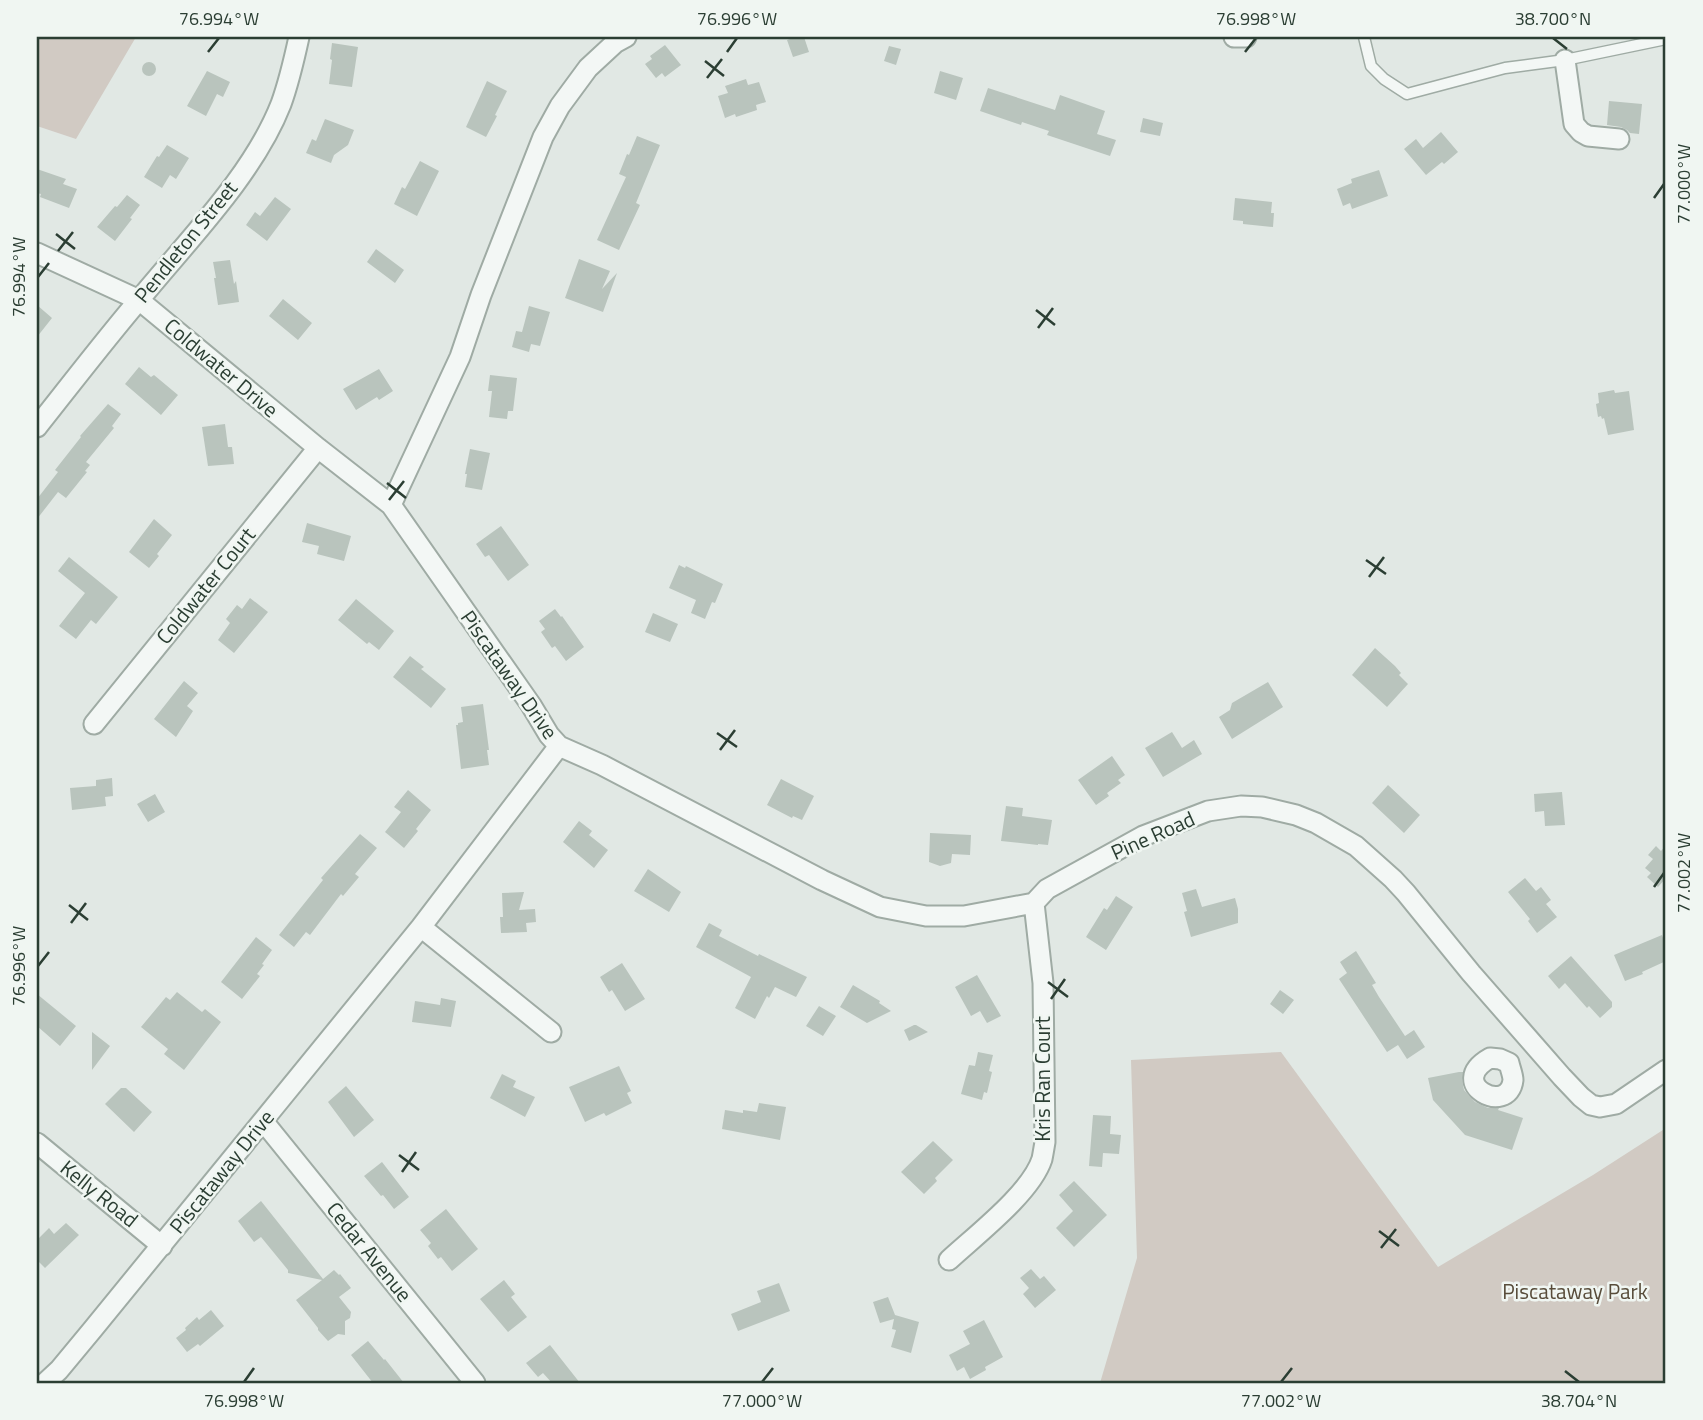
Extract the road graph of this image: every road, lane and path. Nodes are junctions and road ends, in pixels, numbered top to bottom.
1 (299, 37) edge
2 (626, 37) edge
3 (1234, 37) edge
4 (1246, 37) edge
5 (1364, 37) edge
6 (1666, 39) edge
7 (1565, 60) junction
8 (1619, 139) dead end
9 (37, 253) edge
10 (139, 300) junction
11 (37, 427) edge
12 (317, 448) junction
13 (391, 505) junction
14 (93, 724) dead end
15 (559, 746) junction
16 (1034, 903) junction
17 (421, 927) junction
18 (551, 1032) dead end
19 (1534, 1044) junction
20 (1509, 1063) dead end
21 (1666, 1070) edge
22 (263, 1121) junction
23 (37, 1143) edge
24 (162, 1246) junction
25 (949, 1260) dead end
26 (45, 1383) edge
27 (475, 1383) edge

1 - 10 street, Pendleton Street
2 - 13 street
3 - 4 street
5 - 7 lane
6 - 7 lane
7 - 8 street
9 - 10 street, Coldwater Drive
10 - 11 street, Pendleton Street
10 - 12 street, Coldwater Drive
12 - 13 street, Coldwater Drive
12 - 14 street, Coldwater Court
13 - 15 street, Piscataway Drive
15 - 16 street, Pine Road
15 - 17 street, Piscataway Drive
16 - 19 street, Pine Road
16 - 25 street, Kris Ran Court
17 - 18 street
17 - 22 street, Piscataway Drive
19 - 20 street
19 - 21 street, Pine Road
22 - 24 street, Piscataway Drive
22 - 27 street, Cedar Avenue
23 - 24 street, Kelly Road
24 - 26 street, Piscataway Drive

